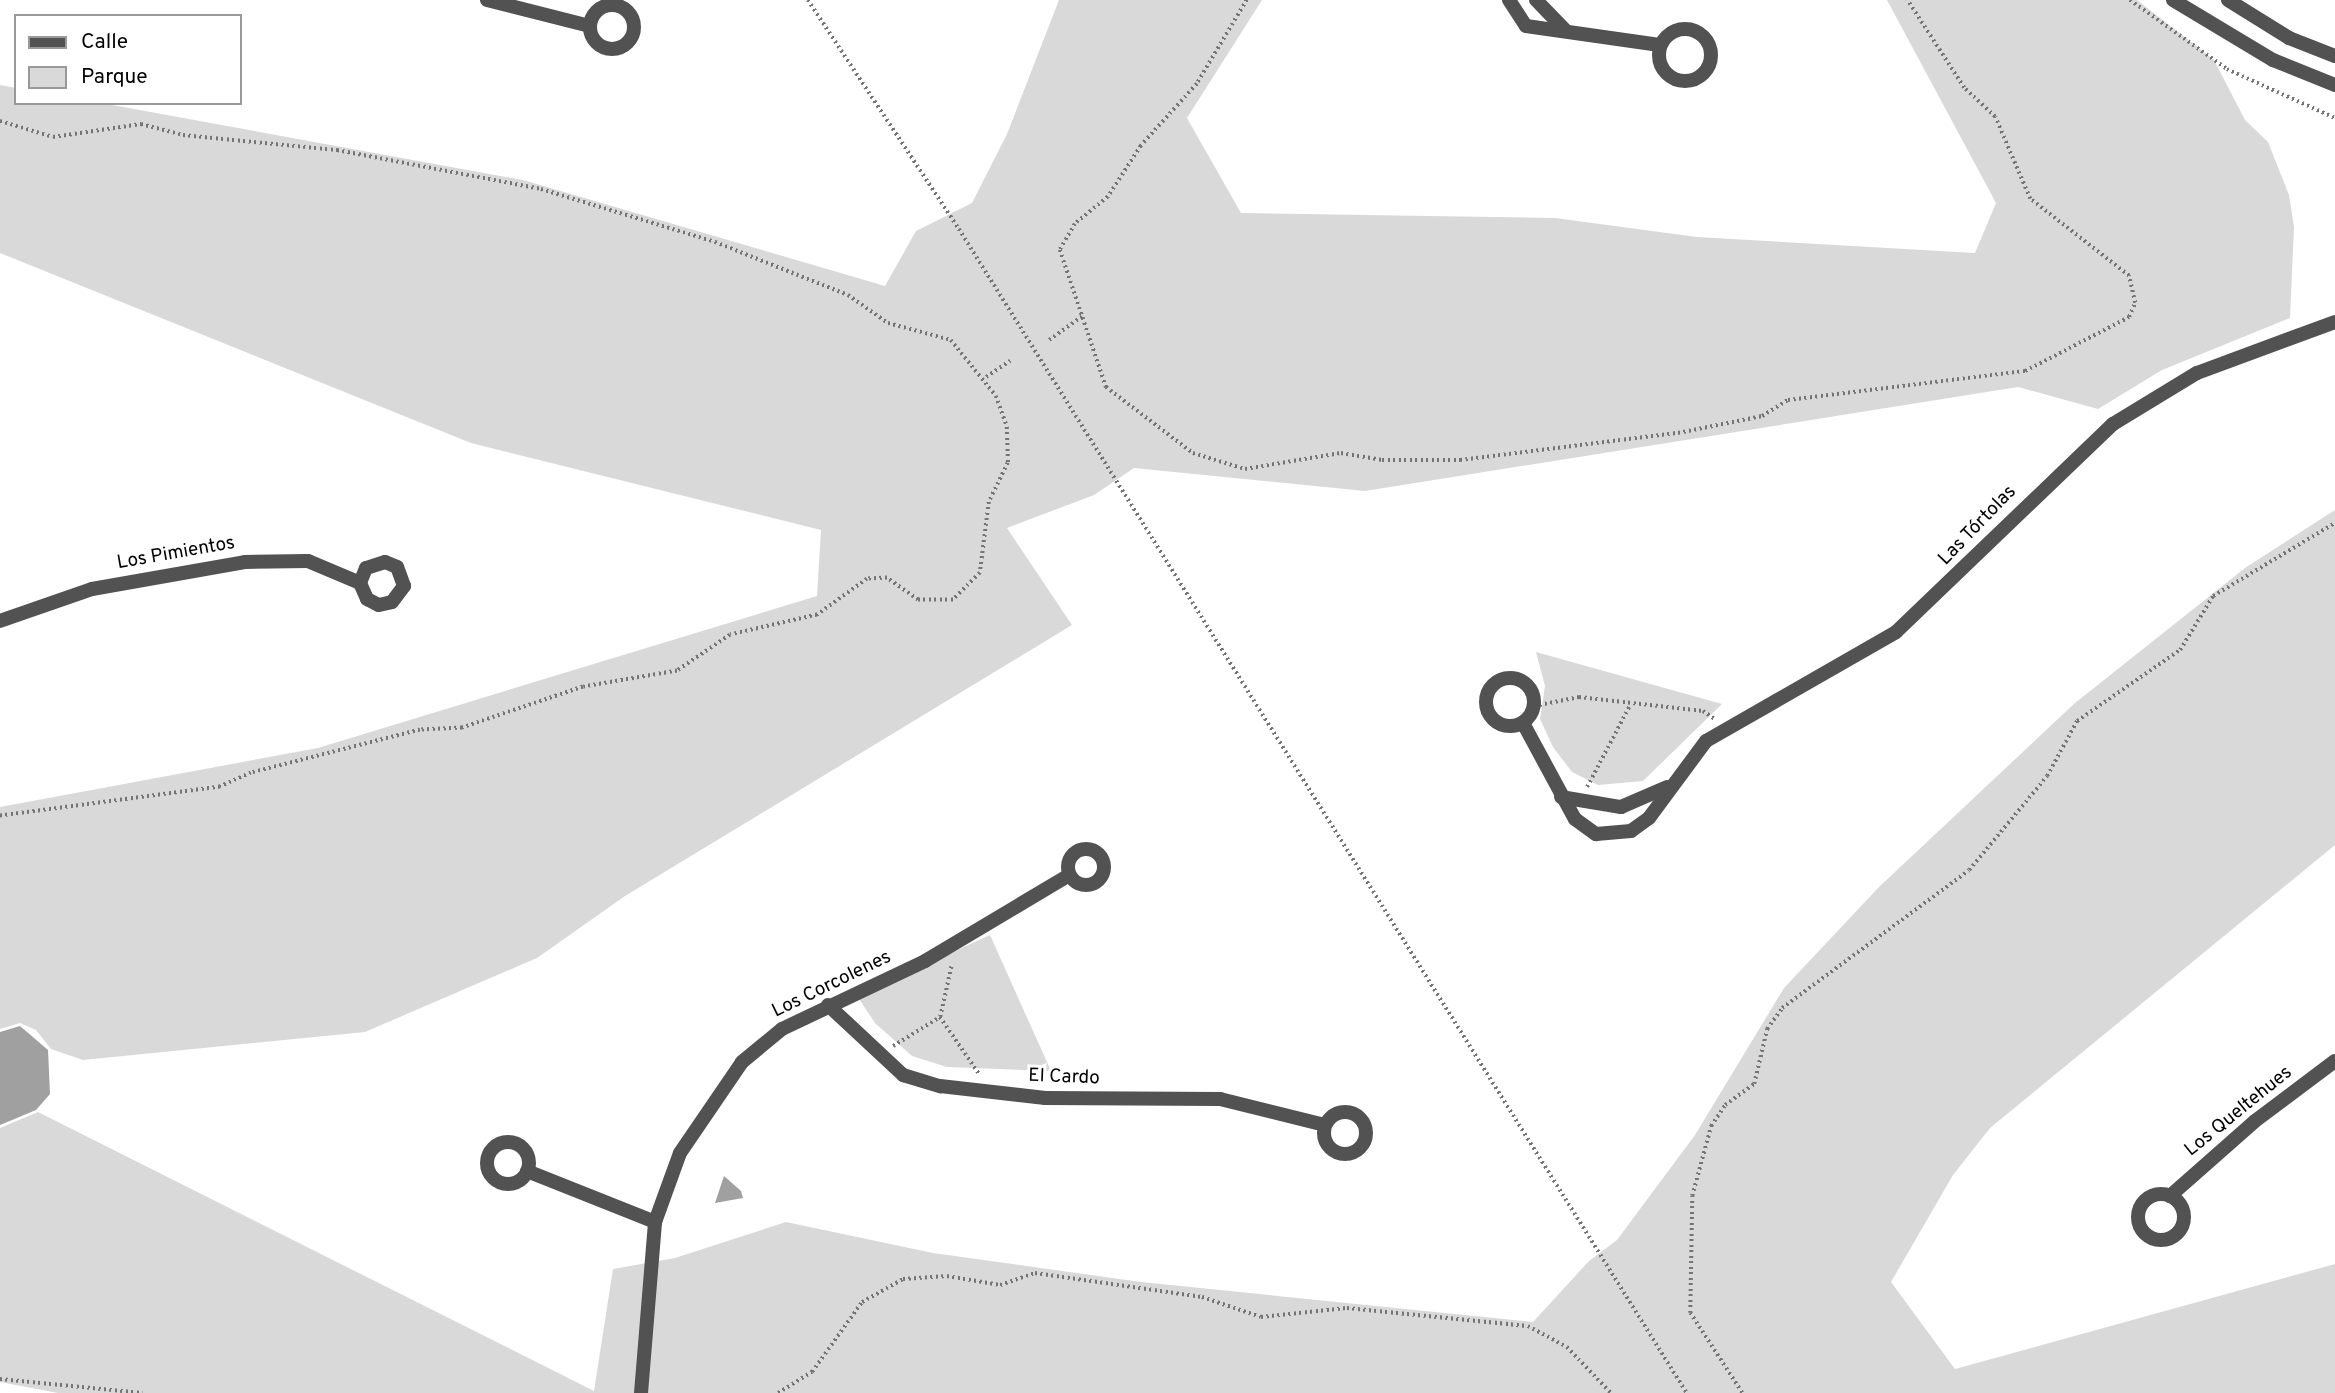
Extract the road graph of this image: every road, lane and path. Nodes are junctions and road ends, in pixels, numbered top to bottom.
1 (487, 0) edge
2 (808, 0) edge
3 (1247, 0) edge
4 (1509, 0) edge
5 (1535, 0) edge
6 (1907, 0) edge
7 (2130, 0) edge
8 (2173, 0) edge
9 (2228, 0) edge
10 (606, 2) edge
11 (590, 26) junction
12 (1565, 30) junction
13 (1660, 45) dead end
14 (2335, 55) edge
15 (2335, 85) edge
16 (2335, 118) edge
17 (0, 121) edge
18 (1085, 315) junction
19 (2335, 322) edge
20 (1049, 340) dead end
21 (1010, 361) dead end
22 (986, 377) junction
23 (2335, 523) edge
24 (360, 583) dead end
25 (0, 621) edge
26 (1630, 705) junction
27 (1534, 706) junction
28 (1523, 723) junction
29 (1725, 726) junction
30 (1668, 786) junction
31 (1560, 796) junction
32 (1578, 804) junction
33 (0, 817) edge
34 (1069, 875) dead end
35 (961, 941) junction
36 (828, 1005) junction
37 (940, 1017) junction
38 (875, 1050) junction
39 (2335, 1061) edge
40 (987, 1093) junction
41 (1325, 1125) dead end
42 (527, 1171) dead end
43 (2170, 1196) dead end
44 (655, 1222) junction
45 (0, 1379) edge
46 (142, 1393) edge
47 (641, 1393) edge
48 (778, 1393) edge
49 (1611, 1393) edge
50 (1687, 1393) edge
51 (1742, 1393) edge

1 - 11 street
2 - 50 path
3 - 18 path
4 - 12 street
5 - 12 street
6 - 18 path
7 - 16 path
8 - 15 street
9 - 14 street
10 - 11 street
10 - 11 street
12 - 13 street
17 - 22 path
18 - 20 path
19 - 29 street, Las Tórtolas
21 - 22 path
22 - 33 path
23 - 51 path
24 - 25 street, Los Pimientos
26 - 27 path
26 - 29 path
26 - 32 path
27 - 28 street
27 - 28 street
28 - 31 street, Las Tórtolas
29 - 30 street, Las Tórtolas
30 - 31 street, Las Tórtolas
30 - 32 street, Las Tórtolas
31 - 32 street, Las Tórtolas
34 - 35 street, Los Corcolenes
35 - 36 street, Los Corcolenes
35 - 37 path
36 - 38 street, El Cardo
36 - 44 street, Los Corcolenes
37 - 38 path
37 - 40 path
38 - 40 street, El Cardo
39 - 43 street, Los Queltehues
40 - 41 street, El Cardo
42 - 44 street
44 - 47 street, Los Corcolenes
45 - 46 path
48 - 49 path

